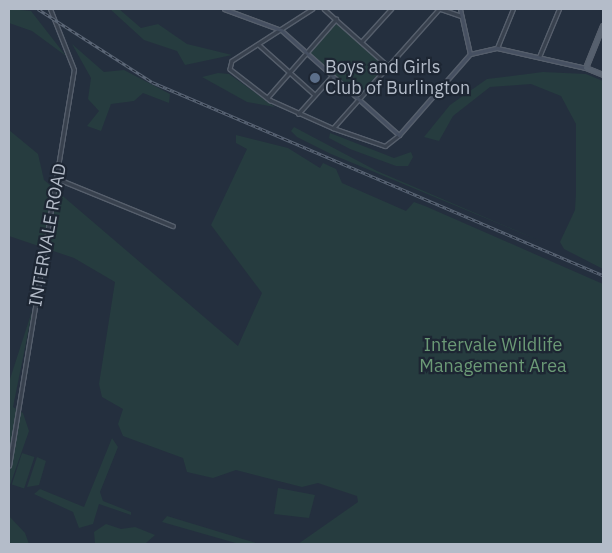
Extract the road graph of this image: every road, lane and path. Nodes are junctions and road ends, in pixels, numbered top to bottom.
1 (50, 9) edge
2 (224, 9) edge
3 (313, 9) edge
4 (324, 9) edge
5 (391, 9) edge
6 (440, 9) edge
7 (513, 9) edge
8 (558, 9) edge
9 (460, 10) edge
10 (235, 11) edge
11 (461, 16) junction
12 (336, 20) junction
13 (603, 26) edge
14 (281, 30) junction
15 (361, 42) junction
16 (258, 44) junction
17 (497, 48) junction
18 (306, 53) junction
19 (470, 54) junction
20 (539, 57) junction
21 (388, 66) junction
22 (586, 68) junction
23 (289, 72) junction
24 (603, 75) edge
25 (332, 76) junction
26 (315, 95) junction
27 (267, 98) junction
28 (358, 100) junction
29 (298, 114) junction
30 (333, 128) junction
31 (399, 135) junction
32 (58, 179) junction
33 (173, 226) dead end
34 (9, 466) edge

1 - 32 street, INTERVALE ROAD
2 - 10 street
3 - 14 street
4 - 12 street
5 - 15 street
6 - 11 street
6 - 21 street
7 - 17 street
8 - 20 street
9 - 11 street
10 - 14 street
11 - 19 street
12 - 15 street
12 - 18 street
13 - 22 main road
14 - 16 street
14 - 18 street
15 - 21 street
16 - 23 street
16 - 27 street
17 - 19 street
17 - 20 street
18 - 23 street
18 - 25 street
19 - 31 street
20 - 22 street
21 - 28 street
22 - 24 main road
23 - 26 street
23 - 27 street
25 - 26 street
25 - 28 street
26 - 29 street
27 - 29 street
28 - 30 street
28 - 31 street
29 - 30 street
30 - 31 street
32 - 33 street
32 - 34 street, INTERVALE ROAD

